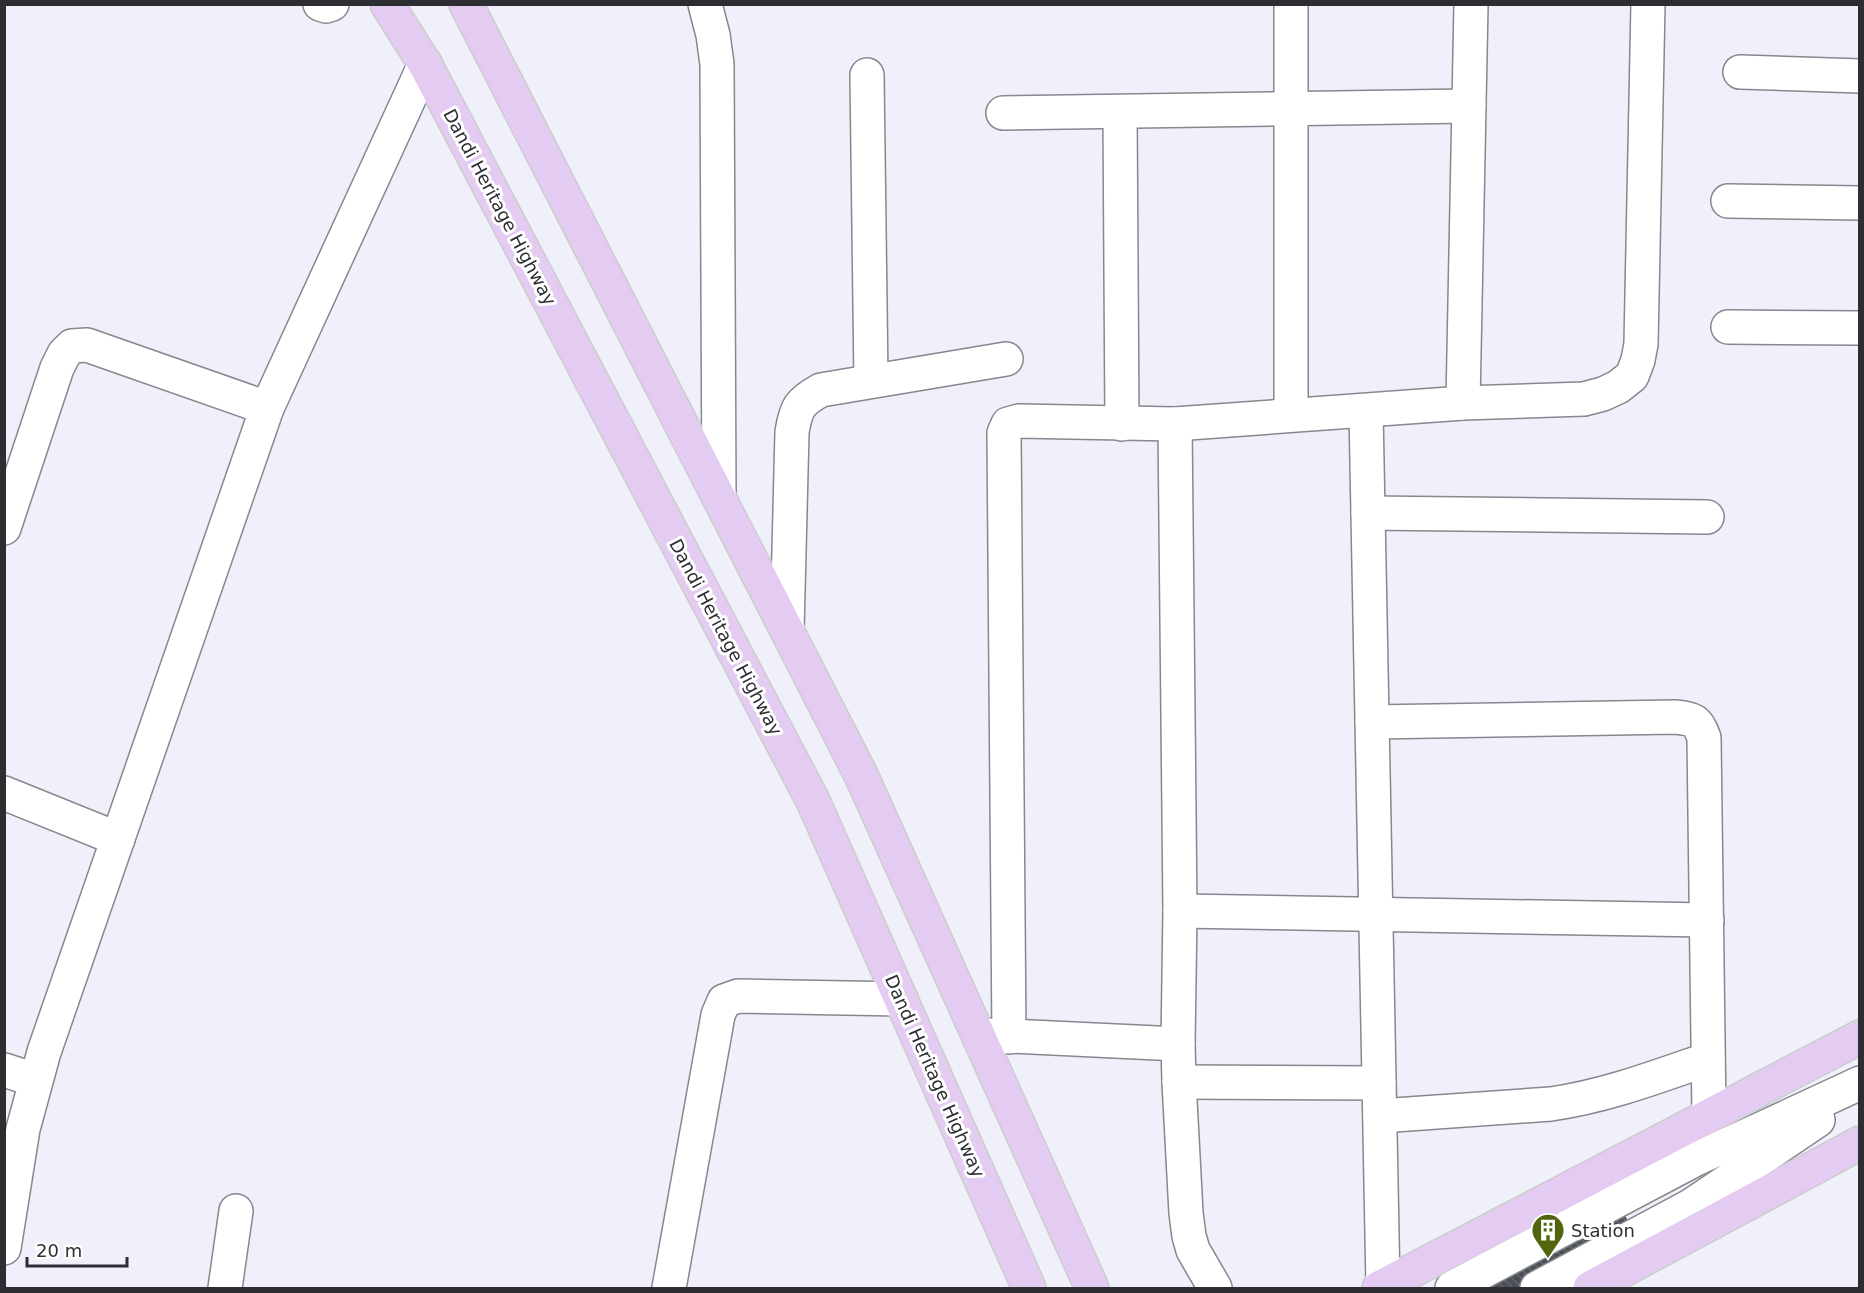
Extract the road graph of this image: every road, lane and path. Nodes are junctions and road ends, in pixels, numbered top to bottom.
1 (320, 4) edge
2 (332, 4) edge
3 (387, 4) edge
4 (466, 4) edge
5 (705, 4) edge
6 (1291, 4) edge
7 (1471, 4) edge
8 (1648, 4) edge
9 (425, 64) junction
10 (1740, 72) dead end
11 (867, 75) dead end
12 (1860, 76) edge
13 (1469, 106) junction
14 (1291, 109) junction
15 (1120, 112) junction
16 (1003, 113) dead end
17 (1728, 201) dead end
18 (1860, 203) edge
19 (1728, 327) dead end
20 (1860, 328) edge
21 (1006, 358) dead end
22 (871, 381) junction
23 (1463, 403) junction
24 (267, 408) junction
25 (1366, 411) junction
26 (1291, 414) junction
27 (1122, 424) junction
28 (1175, 424) junction
29 (718, 496) junction
30 (1368, 513) junction
31 (1707, 517) dead end
32 (4, 528) edge
33 (787, 630) junction
34 (1372, 722) junction
35 (4, 793) edge
36 (118, 839) junction
37 (1180, 911) junction
38 (1376, 915) junction
39 (1707, 920) junction
40 (901, 999) junction
41 (993, 1036) junction
42 (1860, 1037) edge
43 (1178, 1044) junction
44 (1708, 1059) junction
45 (4, 1070) edge
46 (35, 1080) junction
47 (1179, 1082) junction
48 (1379, 1083) junction
49 (1860, 1083) edge
50 (1860, 1093) edge
51 (1709, 1115) junction
52 (1380, 1116) junction
53 (1860, 1143) edge
54 (236, 1211) dead end
55 (4, 1248) edge
56 (1381, 1287) edge
57 (225, 1288) edge
58 (669, 1288) edge
59 (1029, 1288) edge
60 (1092, 1288) edge
61 (1215, 1288) edge
62 (1452, 1288) edge
63 (1537, 1288) edge
64 (1590, 1288) edge

1 - 2 street
3 - 9 main road, Dandi Heritage Highway
4 - 29 main road
5 - 29 street
6 - 14 street
7 - 13 street
8 - 23 street
9 - 24 street
9 - 40 main road, Dandi Heritage Highway
10 - 12 street
11 - 22 street
13 - 14 street
13 - 23 street
14 - 15 street
14 - 26 street
15 - 16 street
15 - 27 street
17 - 18 street
19 - 20 street
21 - 22 street
22 - 33 street
23 - 25 street
24 - 32 street
24 - 36 street
25 - 26 street
25 - 30 street
26 - 28 street
27 - 28 street
27 - 41 street
28 - 37 street
29 - 33 main road
30 - 31 street
30 - 34 street
33 - 41 main road
34 - 38 street
34 - 39 street
35 - 36 street
36 - 46 street
37 - 38 street
37 - 43 street
38 - 39 street
38 - 48 street
39 - 44 street
40 - 58 street
40 - 59 main road, Dandi Heritage Highway
41 - 43 street
41 - 60 main road
42 - 51 main road
43 - 47 street
44 - 51 street
44 - 52 street
45 - 46 street
46 - 55 street
47 - 48 street
47 - 61 street
48 - 52 street
49 - 62 street
50 - 63 street
51 - 56 main road
52 - 56 street
53 - 64 main road
54 - 57 street

